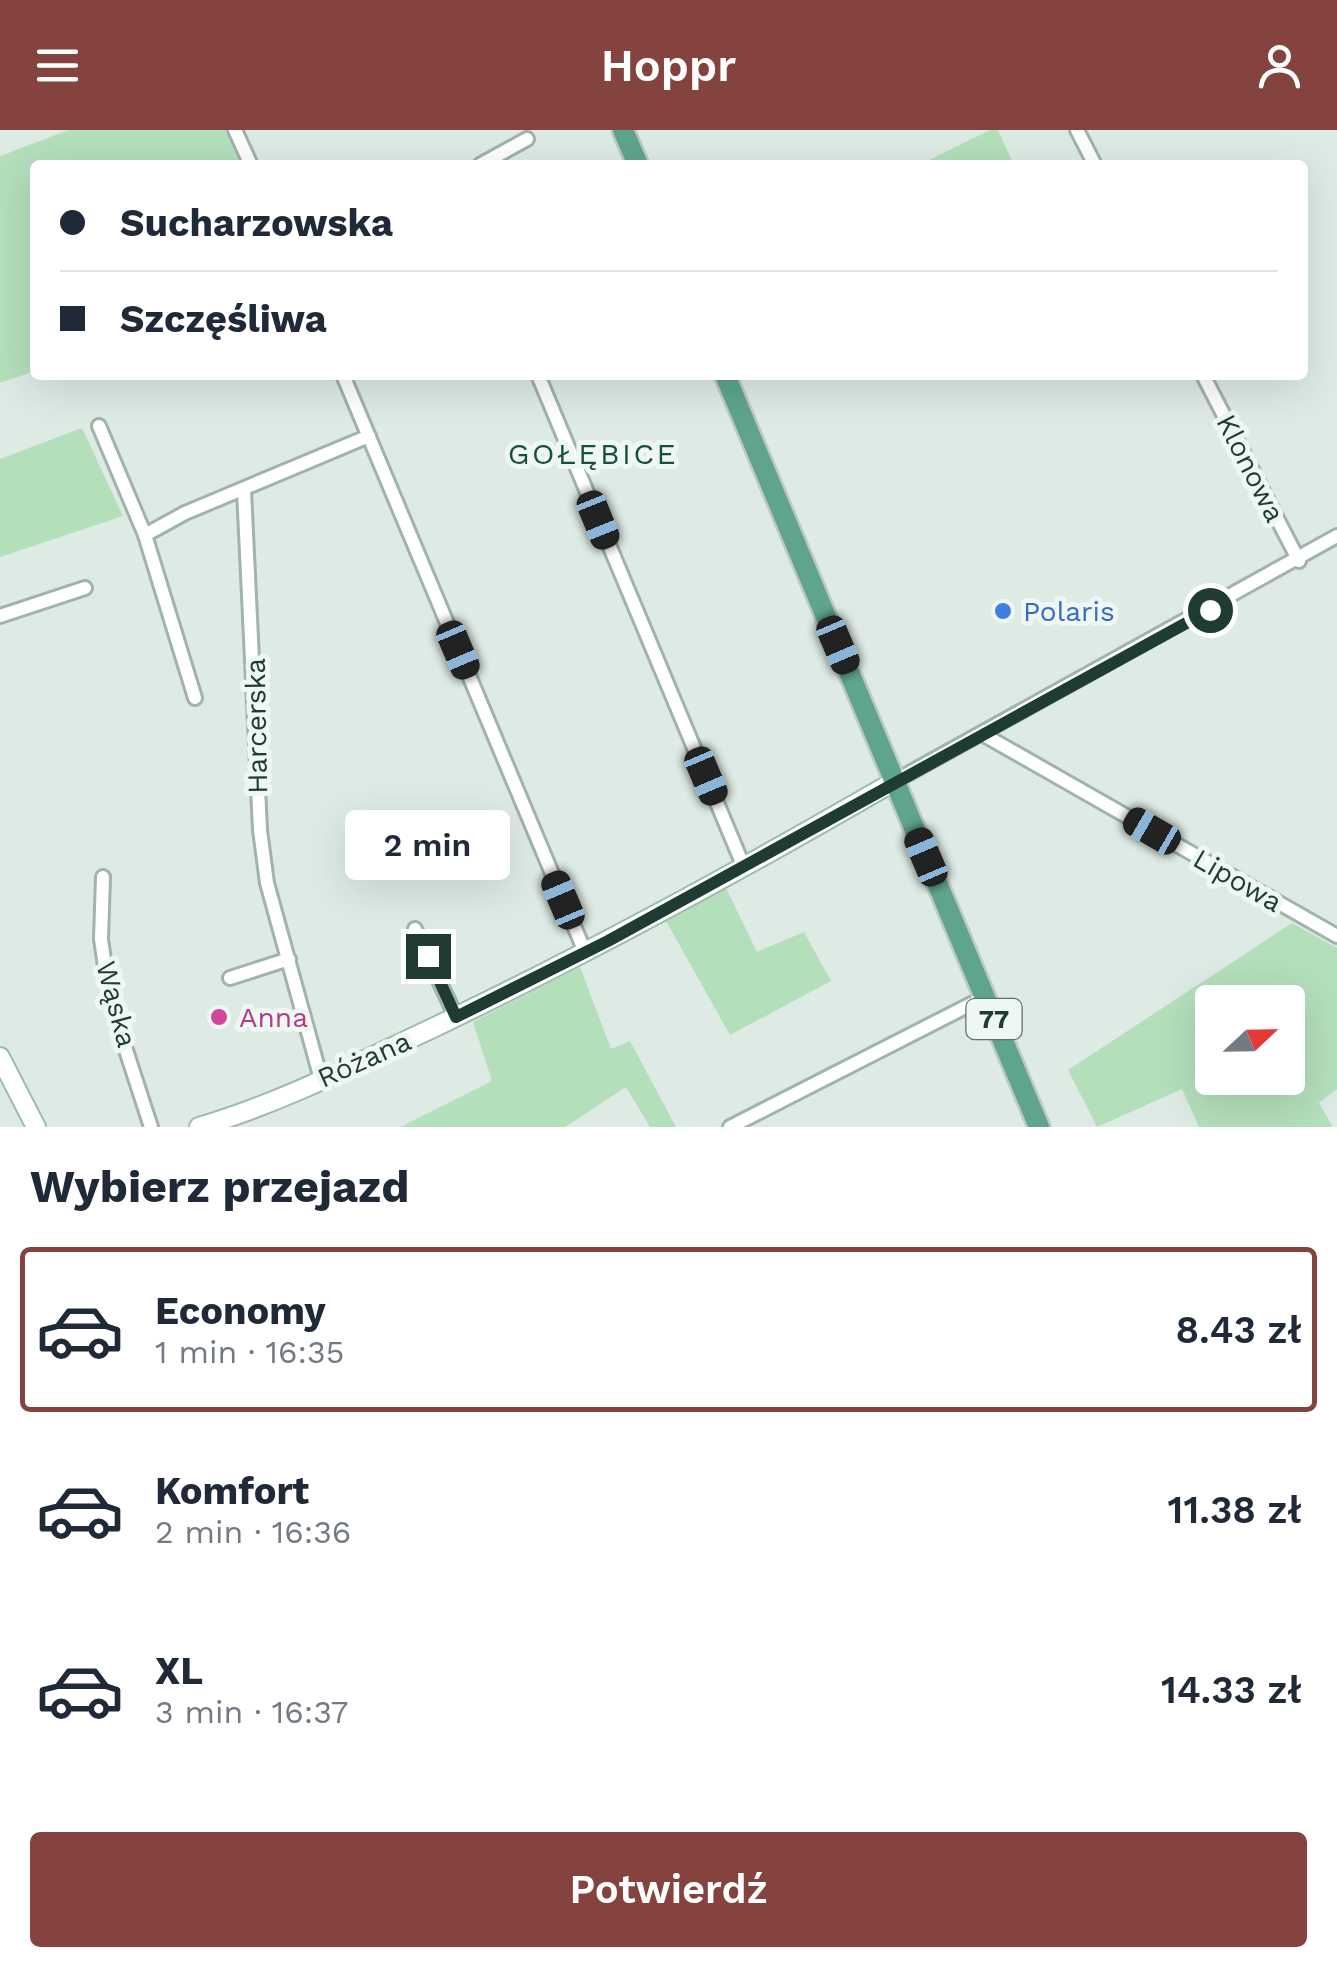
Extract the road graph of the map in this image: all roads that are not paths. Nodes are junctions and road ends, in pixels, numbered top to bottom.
1 (235, 130) edge
2 (623, 130) edge
3 (1077, 130) edge
4 (528, 139) dead end
5 (249, 160) edge
6 (489, 160) edge
7 (636, 160) edge
8 (1092, 160) edge
9 (345, 380) edge
10 (540, 380) edge
11 (727, 380) edge
12 (1206, 380) edge
13 (99, 426) dead end
14 (369, 436) junction
15 (244, 490) junction
16 (145, 535) junction
17 (1337, 536) edge
18 (1299, 561) junction
19 (85, 588) dead end
20 (0, 616) edge
21 (195, 698) dead end
22 (984, 735) junction
23 (894, 782) junction
24 (744, 865) junction
25 (103, 877) dead end
26 (415, 929) dead end
27 (1337, 936) edge
28 (585, 952) junction
29 (289, 959) junction
30 (230, 978) dead end
31 (985, 997) junction
32 (456, 1017) junction
33 (1, 1055) edge
34 (321, 1078) junction
35 (36, 1127) edge
36 (152, 1127) edge
37 (198, 1127) edge
38 (730, 1127) edge
39 (1039, 1127) edge

1 - 5 street
2 - 7 main road
3 - 8 street
4 - 6 street
9 - 14 street
10 - 24 street
11 - 23 main road, 77
12 - 18 street, Klonowa
13 - 16 street
14 - 15 street
14 - 28 street
15 - 16 street
15 - 29 street, Harcerska
16 - 21 street
17 - 18 street
18 - 22 street
19 - 20 street
22 - 23 street
22 - 27 street, Lipowa
23 - 24 street, Różana
23 - 31 main road, 77
24 - 28 street, Różana
25 - 36 street, Wąska
26 - 32 street
28 - 32 street, Różana
29 - 30 street
29 - 34 street, Harcerska
31 - 38 street
31 - 39 main road, 77
32 - 34 street, Różana
33 - 35 street
34 - 37 street, Różana

